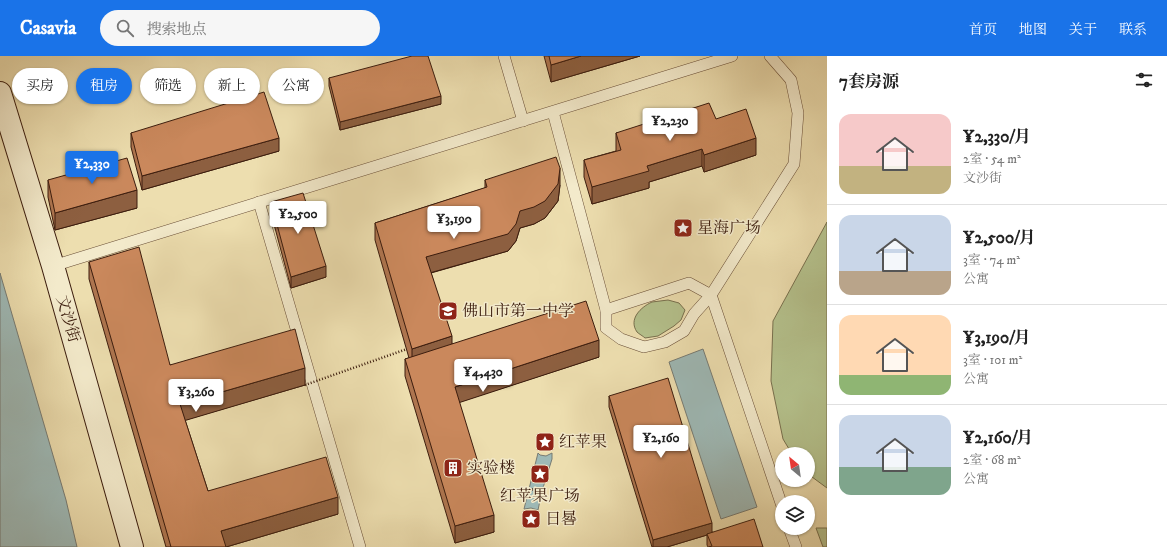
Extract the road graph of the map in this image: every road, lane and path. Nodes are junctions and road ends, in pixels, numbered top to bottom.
1 (504, 56) edge
2 (732, 56) edge
3 (772, 58) edge
4 (0, 93) edge
5 (553, 112) junction
6 (523, 121) junction
7 (259, 202) junction
8 (53, 266) junction
9 (711, 295) junction
10 (606, 310) junction
11 (407, 349) edge
12 (304, 385) edge
13 (534, 470) dead end
14 (547, 474) dead end
15 (529, 489) dead end
16 (542, 491) dead end
17 (778, 495) edge
18 (792, 535) edge
19 (132, 547) edge
20 (360, 547) edge
21 (796, 547) edge

1 - 6 lane
2 - 5 lane
3 - 9 lane
4 - 8 street, 文沙街
5 - 6 lane
5 - 10 lane
6 - 7 lane
7 - 8 lane
7 - 20 lane
8 - 19 street, 文沙街
9 - 10 lane
9 - 10 lane
9 - 17 lane
11 - 12 path, bridge
13 - 14 path
15 - 16 path
18 - 21 lane

